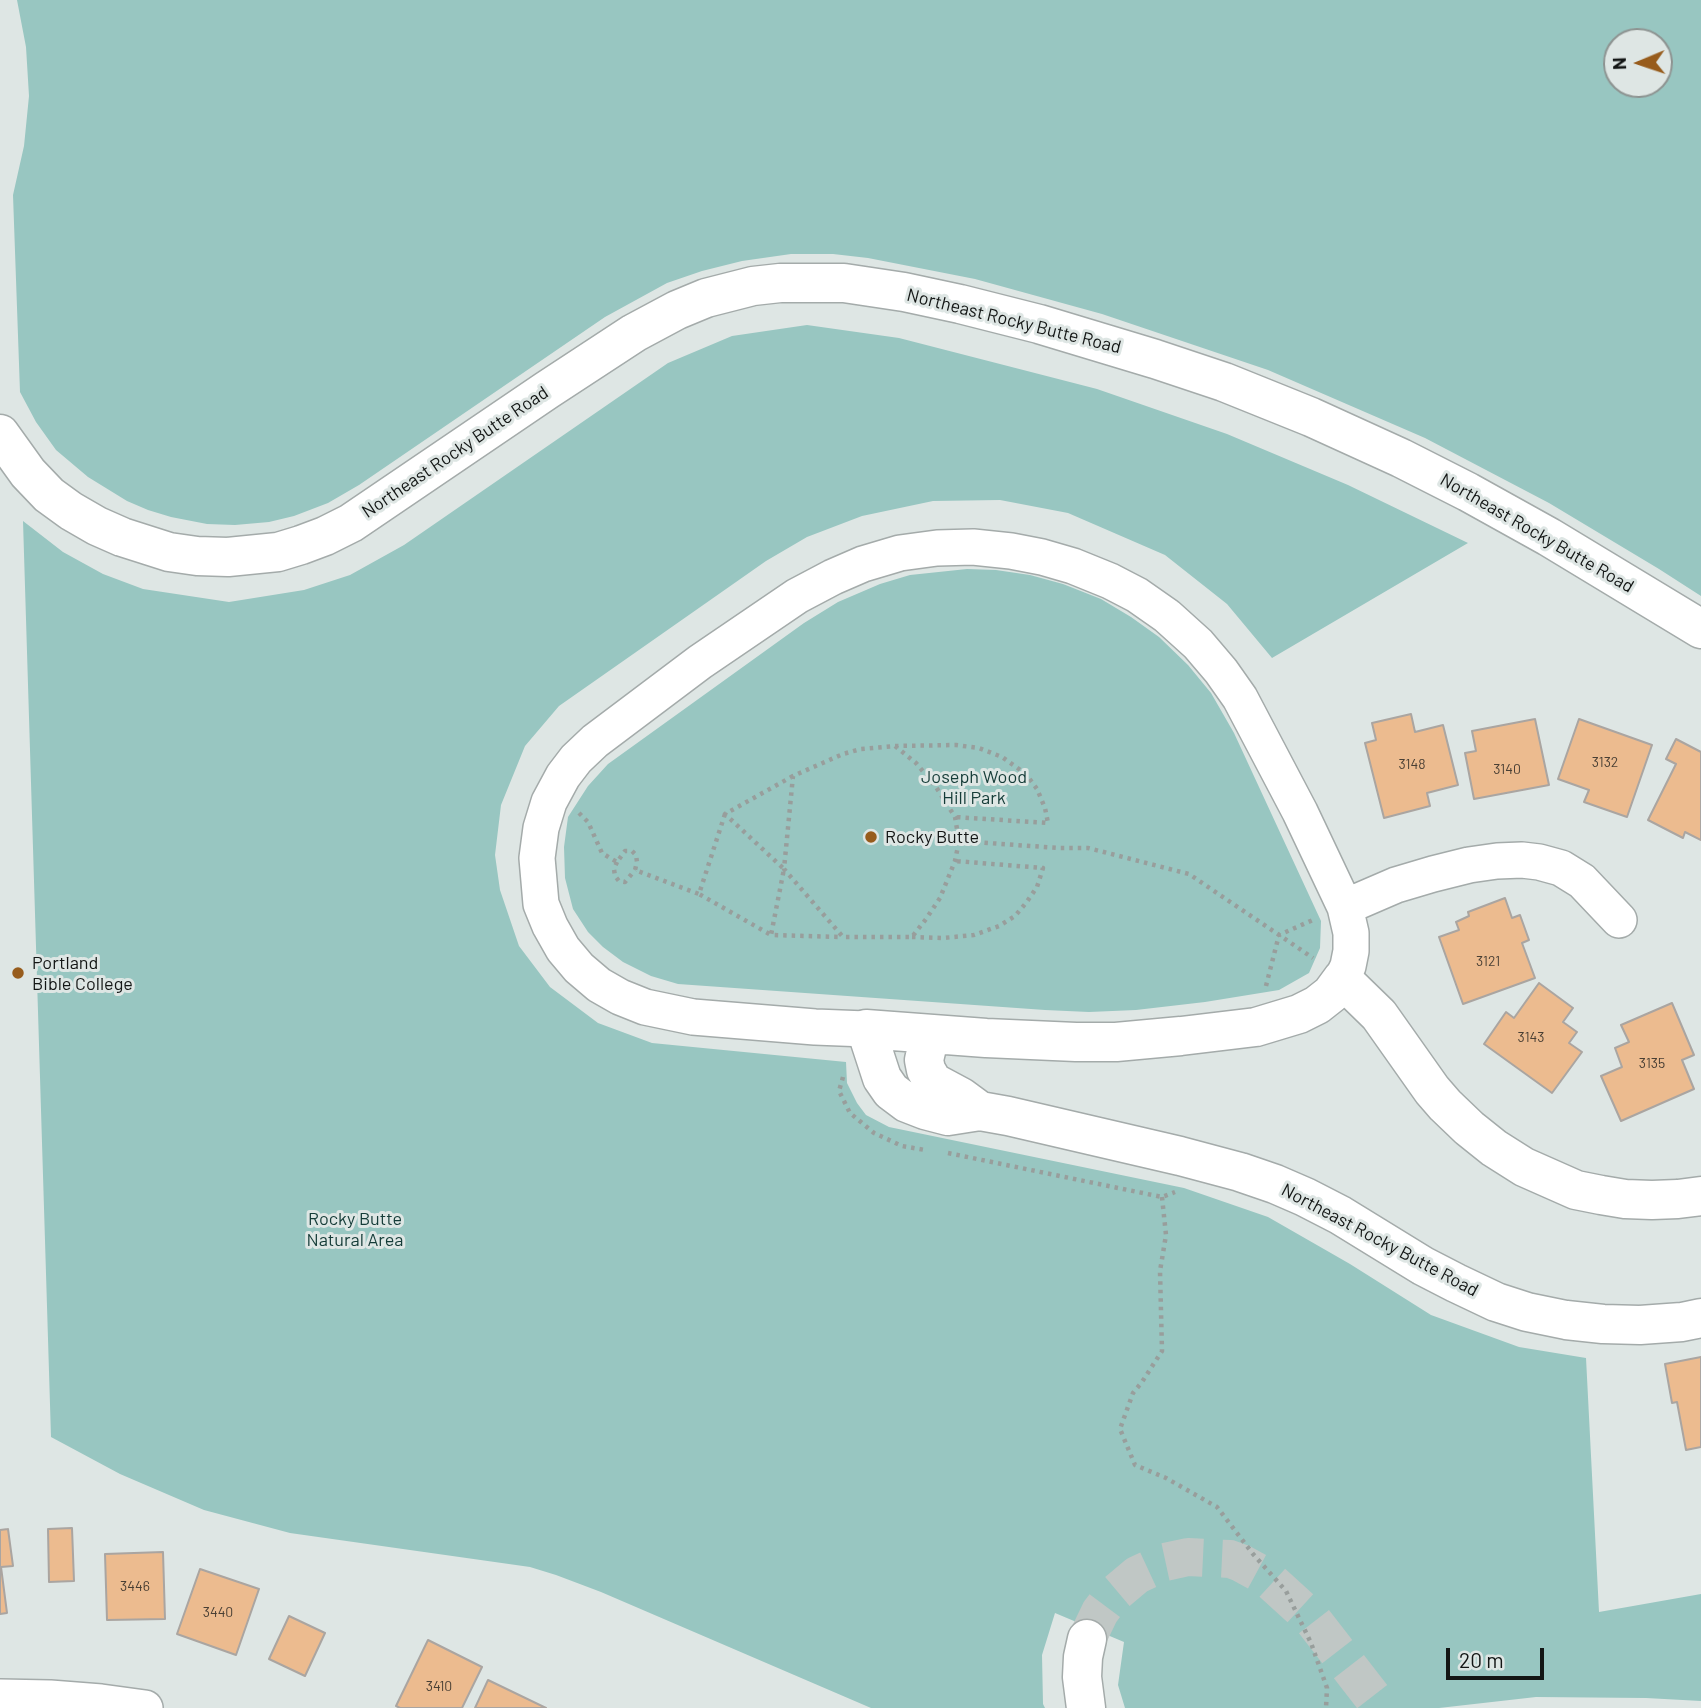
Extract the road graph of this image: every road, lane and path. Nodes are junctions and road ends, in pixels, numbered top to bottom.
1 (0, 434) edge
2 (1701, 629) edge
3 (895, 746) junction
4 (793, 776) junction
5 (573, 809) dead end
6 (724, 814) junction
7 (955, 817) junction
8 (958, 841) junction
9 (955, 861) junction
10 (617, 862) junction
11 (784, 869) junction
12 (635, 870) junction
13 (699, 894) junction
14 (1345, 907) junction
15 (1619, 920) dead end
16 (771, 935) junction
17 (1279, 935) junction
18 (843, 937) junction
19 (912, 937) junction
20 (1342, 979) junction
21 (1256, 1027) junction
22 (866, 1030) junction
23 (930, 1034) junction
24 (980, 1111) junction
25 (1701, 1196) edge
26 (1163, 1197) dead end
27 (1701, 1318) edge
28 (1087, 1639) tunnel mouth
29 (0, 1697) edge
30 (145, 1708) edge
31 (1086, 1708) edge
32 (1326, 1708) edge

1 - 2 street, Northeast Rocky Butte Road
3 - 4 path
3 - 7 path
3 - 7 path
4 - 6 path
4 - 11 path
5 - 10 path
6 - 11 path
6 - 13 path
7 - 8 path
8 - 9 path
8 - 17 path
9 - 19 path
9 - 19 path
10 - 12 path
10 - 12 path
11 - 16 path
11 - 18 path
12 - 13 path
13 - 16 path
14 - 15 street
14 - 17 path
14 - 20 street
14 - 22 street
16 - 18 path
17 - 20 path
17 - 21 path
18 - 19 path
20 - 21 street
20 - 25 street
21 - 23 street
22 - 23 street
22 - 24 street, Northeast Rocky Butte Road
23 - 24 street, Northeast Rocky Butte Road
24 - 27 street, Northeast Rocky Butte Road
26 - 32 path
28 - 31 street
29 - 30 street

